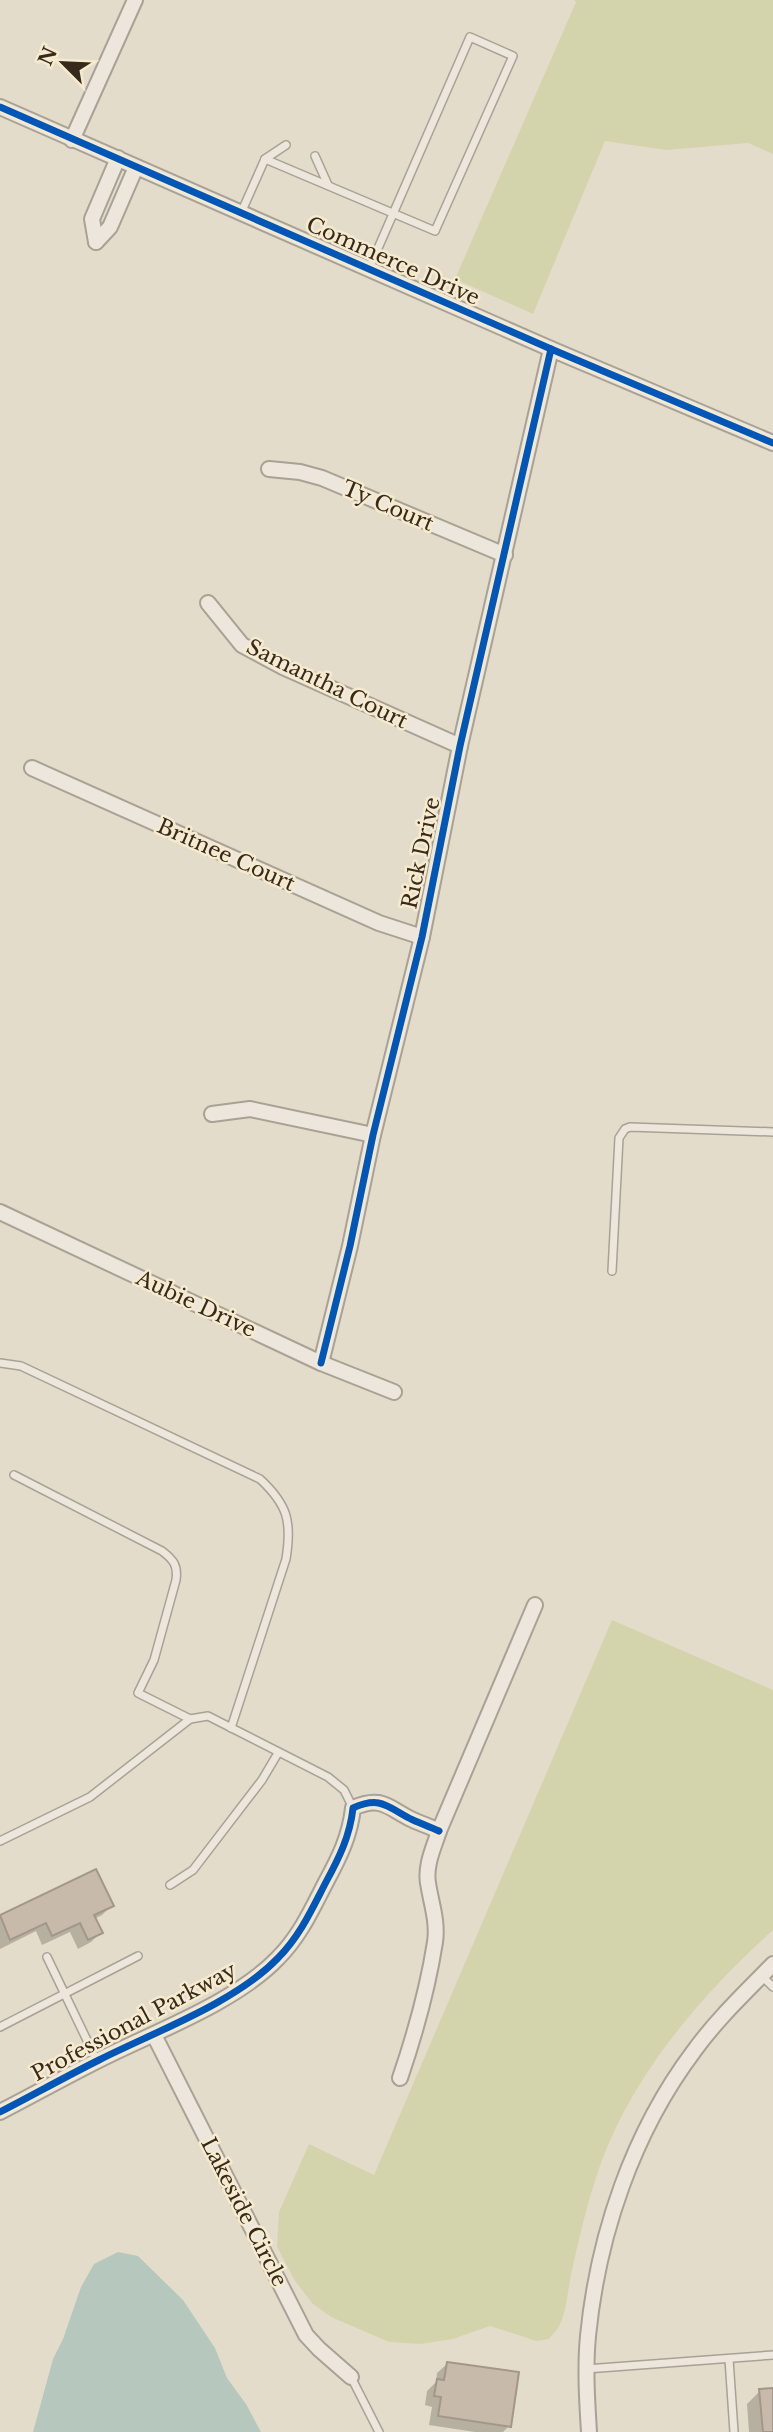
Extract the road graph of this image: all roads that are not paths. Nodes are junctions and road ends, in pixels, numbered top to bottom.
1 (135, 0) edge
2 (0, 107) edge
3 (72, 140) junction
4 (286, 145) dead end
5 (315, 156) dead end
6 (118, 158) junction
7 (265, 159) junction
8 (136, 167) junction
9 (329, 186) junction
10 (394, 213) junction
11 (240, 214) junction
12 (369, 270) junction
13 (551, 349) junction
14 (773, 443) edge
15 (269, 469) dead end
16 (505, 555) junction
17 (208, 603) dead end
18 (460, 746) junction
19 (32, 768) dead end
20 (422, 937) junction
21 (212, 1114) dead end
22 (773, 1132) edge
23 (373, 1135) junction
24 (0, 1212) edge
25 (612, 1271) dead end
26 (0, 1363) edge
27 (321, 1363) junction
28 (394, 1392) dead end
29 (14, 1475) dead end
30 (535, 1605) dead end
31 (190, 1719) junction
32 (231, 1728) junction
33 (278, 1753) junction
34 (353, 1808) junction
35 (439, 1831) junction
36 (0, 1841) edge
37 (170, 1885) dead end
38 (138, 1956) dead end
39 (47, 1957) dead end
40 (773, 1964) edge
41 (762, 1976) junction
42 (773, 1987) edge
43 (65, 1994) junction
44 (0, 2027) edge
45 (154, 2035) junction
46 (97, 2061) junction
47 (400, 2078) dead end
48 (0, 2112) edge
49 (773, 2355) edge
50 (729, 2359) junction
51 (586, 2369) junction
52 (351, 2377) joint
53 (379, 2432) edge
54 (589, 2432) edge
55 (734, 2432) edge

1 - 3 street
2 - 3 street, Commerce Drive
3 - 6 street, Commerce Drive
4 - 7 lane
5 - 9 lane
6 - 8 street, Commerce Drive
6 - 8 street
7 - 9 lane
7 - 11 lane
8 - 11 street, Commerce Drive
9 - 10 lane
10 - 10 lane
10 - 12 lane
11 - 12 street, Commerce Drive
12 - 13 street, Commerce Drive
13 - 14 street, Commerce Drive
13 - 16 street, Rick Drive
15 - 16 street, Ty Court
16 - 18 street, Rick Drive
17 - 18 street, Samantha Court
18 - 20 street, Rick Drive
19 - 20 street, Britnee Court
20 - 23 street, Rick Drive
21 - 23 street
22 - 25 lane
23 - 27 street, Rick Drive
24 - 27 street, Aubie Drive
26 - 32 lane
27 - 28 street, Aubie Drive
29 - 31 lane
30 - 35 street
31 - 32 lane
31 - 36 lane
32 - 33 lane
33 - 34 lane
33 - 37 lane
34 - 35 street
34 - 45 street, Professional Parkway
35 - 47 street
38 - 43 lane
39 - 43 lane
40 - 41 street
41 - 42 lane
41 - 51 street
43 - 44 lane
43 - 46 lane
45 - 46 street, Professional Parkway
45 - 52 street, Lakeside Circle
46 - 48 street, Professional Parkway
49 - 50 lane
50 - 51 lane
50 - 55 lane
51 - 54 street
52 - 53 lane

